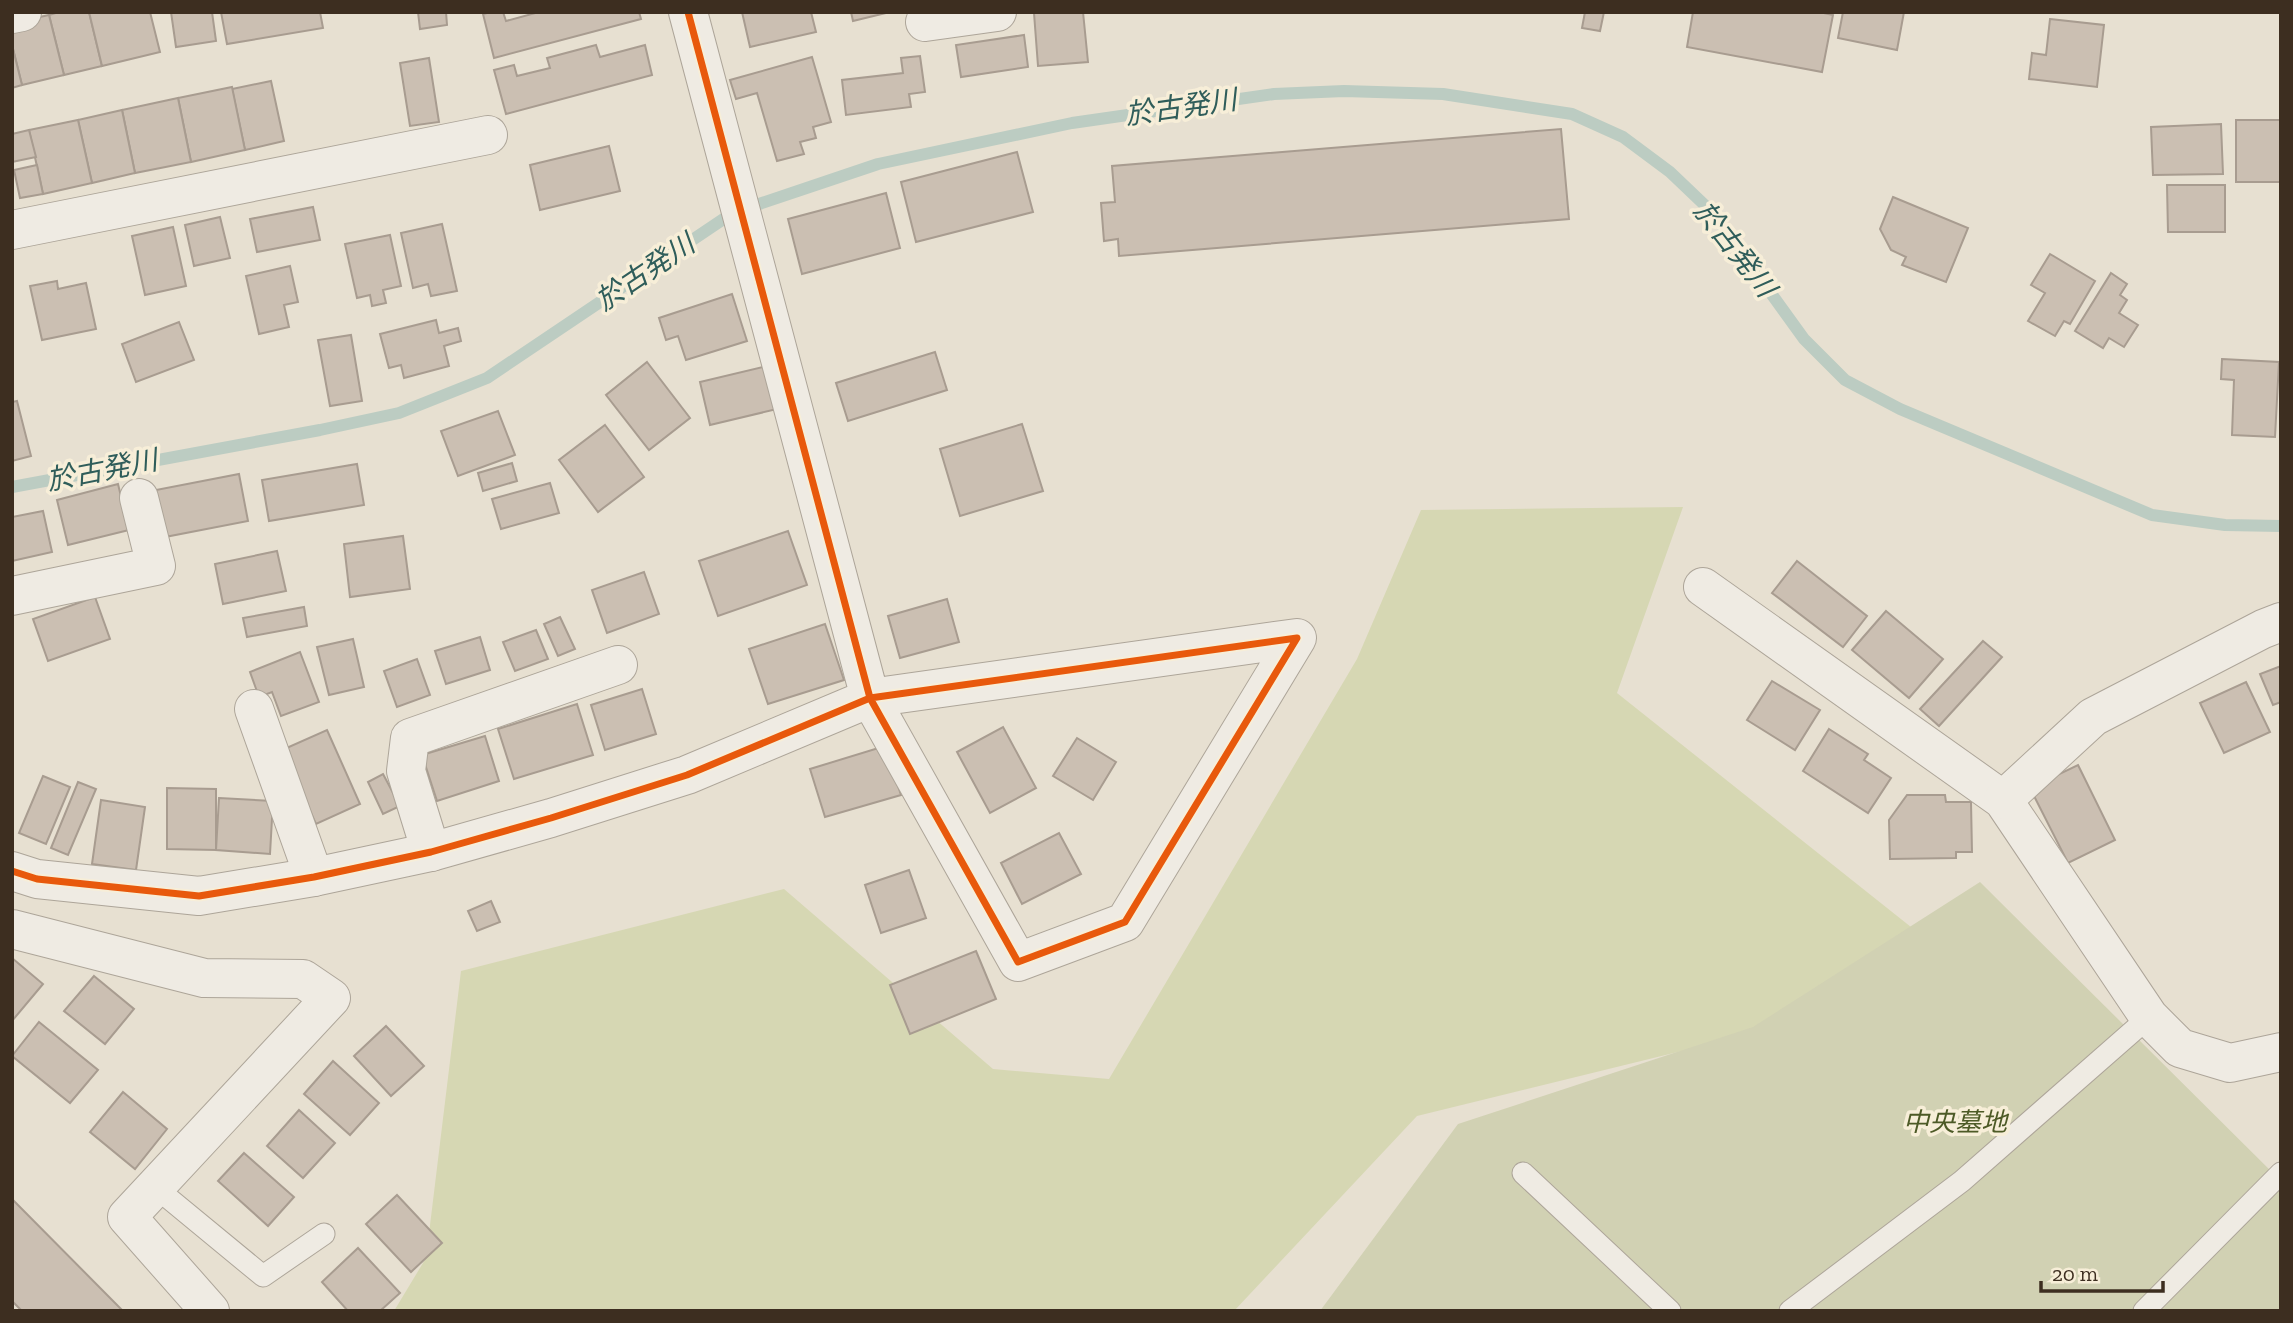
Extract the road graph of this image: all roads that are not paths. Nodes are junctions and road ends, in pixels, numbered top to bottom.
1 (22, 12) edge
2 (688, 12) edge
3 (997, 12) edge
4 (12, 14) edge
5 (925, 22) dead end
6 (488, 135) dead end
7 (12, 230) edge
8 (139, 498) dead end
9 (1703, 587) dead end
10 (12, 596) edge
11 (2281, 622) edge
12 (618, 665) dead end
13 (870, 698) junction
14 (254, 709) dead end
15 (2003, 800) junction
16 (431, 852) junction
17 (12, 871) edge
18 (314, 877) junction
19 (12, 929) edge
20 (2150, 1017) junction
21 (2281, 1052) edge
22 (1523, 1173) dead end
23 (2281, 1173) edge
24 (155, 1187) junction
25 (324, 1234) dead end
26 (209, 1311) edge
27 (1670, 1311) edge
28 (1790, 1311) edge
29 (2144, 1311) edge

1 - 4 street
2 - 13 street
3 - 5 street
6 - 7 street
8 - 10 street
9 - 15 street
11 - 15 street
12 - 16 street
13 - 13 street
13 - 16 street
14 - 18 street
15 - 20 street
16 - 18 street
17 - 18 street
19 - 24 street
20 - 21 street
20 - 28 lane
22 - 27 lane
23 - 29 lane
24 - 25 lane
24 - 26 street

